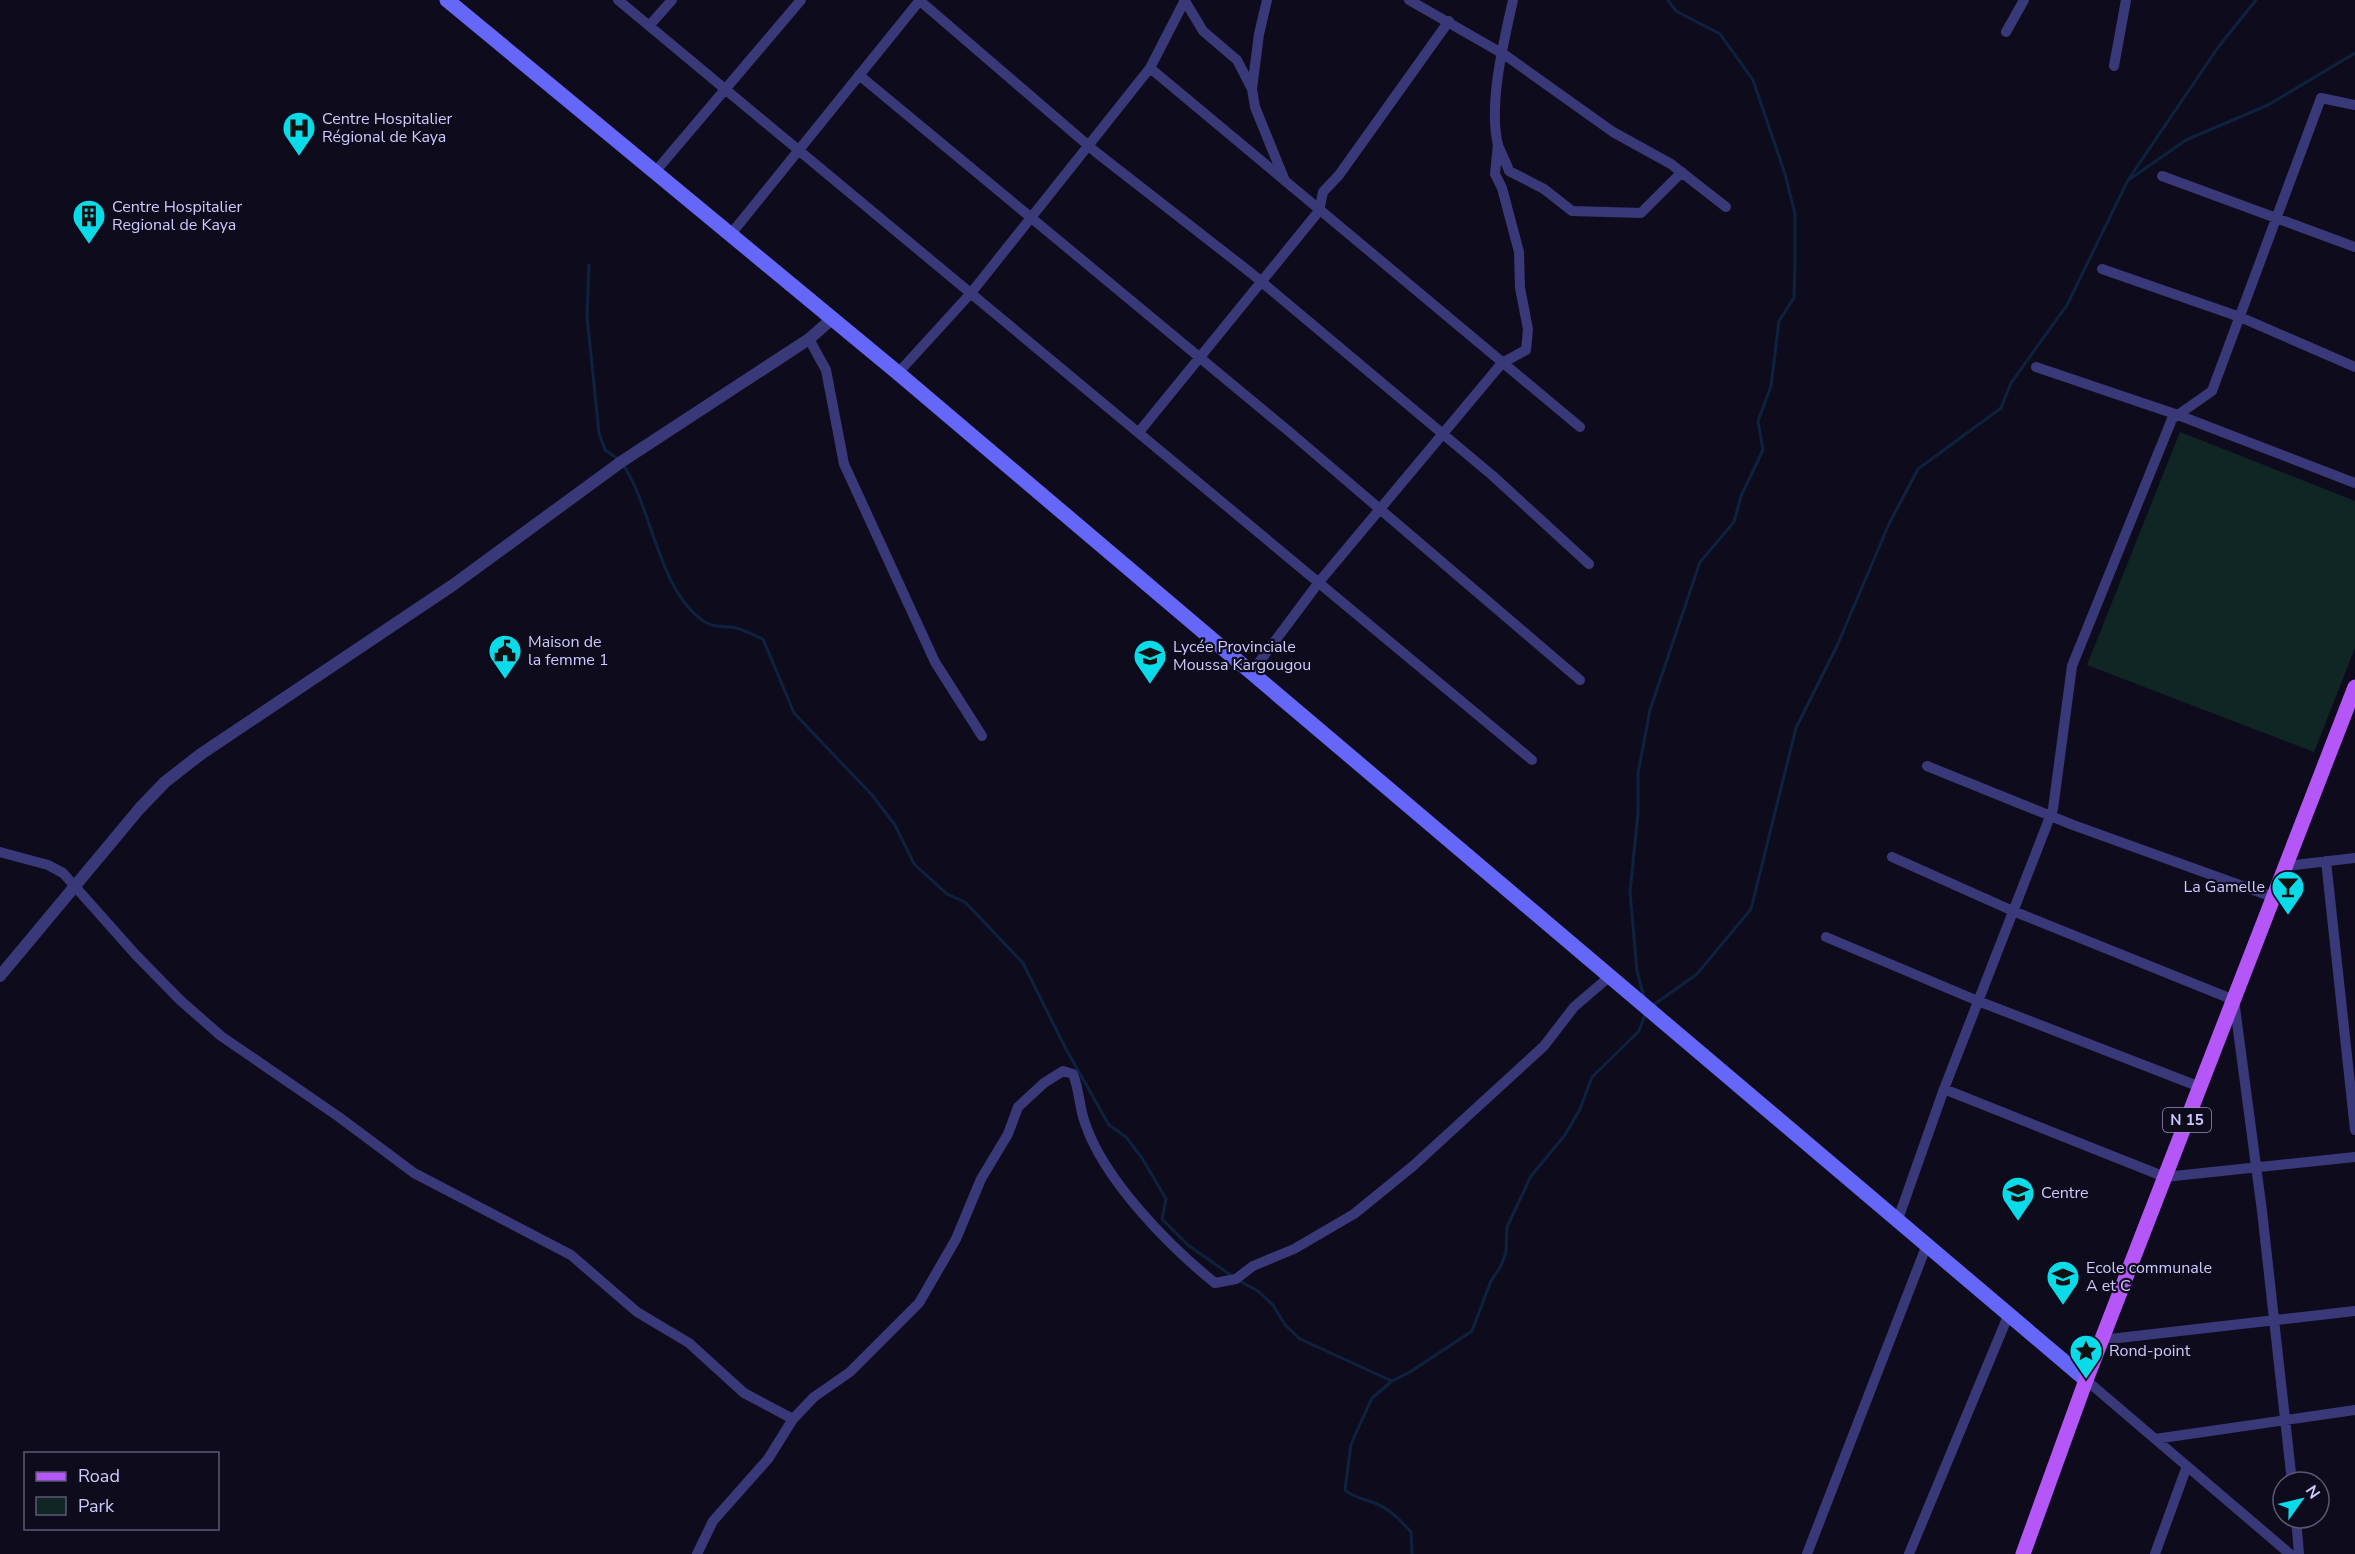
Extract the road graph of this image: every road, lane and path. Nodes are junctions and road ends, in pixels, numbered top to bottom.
1 (447, 0) edge
2 (618, 0) edge
3 (672, 0) edge
4 (801, 0) edge
5 (920, 0) edge
6 (1185, 0) edge
7 (1267, 0) edge
8 (1409, 0) edge
9 (1513, 0) edge
10 (2024, 0) edge
11 (2126, 0) edge
12 (1449, 21) junction
13 (649, 26) junction
14 (2006, 32) dead end
15 (1502, 53) junction
16 (2114, 66) dead end
17 (1150, 68) junction
18 (859, 75) junction
19 (726, 89) junction
20 (1252, 89) junction
21 (2355, 105) edge
22 (1498, 144) junction
23 (1089, 145) junction
24 (799, 150) junction
25 (655, 172) junction
26 (1683, 172) junction
27 (2162, 176) dead end
28 (1286, 184) junction
29 (1726, 207) dead end
30 (1319, 211) junction
31 (1032, 217) junction
32 (2276, 218) junction
33 (731, 234) junction
34 (2355, 248) edge
35 (2102, 269) dead end
36 (1261, 282) junction
37 (971, 293) junction
38 (2240, 317) junction
39 (833, 318) junction
40 (809, 339) junction
41 (1200, 357) junction
42 (1502, 363) junction
43 (2036, 367) dead end
44 (2355, 367) edge
45 (898, 373) junction
46 (2178, 415) junction
47 (1580, 427) dead end
48 (1139, 432) junction
49 (1442, 434) junction
50 (2355, 483) edge
51 (1380, 509) junction
52 (1589, 564) dead end
53 (1319, 582) junction
54 (1251, 673) junction
55 (1580, 680) dead end
56 (2355, 687) edge
57 (982, 736) dead end
58 (1532, 760) dead end
59 (1927, 766) dead end
60 (2050, 816) junction
61 (0, 852) edge
62 (1892, 857) dead end
63 (2355, 858) edge
64 (2326, 861) junction
65 (2286, 866) junction
66 (75, 884) junction
67 (2273, 897) junction
68 (2013, 911) junction
69 (1826, 937) dead end
70 (0, 976) edge
71 (1609, 977) junction
72 (2234, 1000) junction
73 (1978, 1001) junction
74 (2200, 1087) junction
75 (1944, 1089) junction
76 (2355, 1130) edge
77 (2355, 1157) edge
78 (2256, 1168) junction
79 (2165, 1177) junction
80 (1897, 1222) junction
81 (1926, 1247) junction
82 (2355, 1311) edge
83 (2008, 1316) junction
84 (2274, 1320) junction
85 (2101, 1340) junction
86 (2086, 1380) junction
87 (2355, 1410) edge
88 (2285, 1418) junction
89 (793, 1419) junction
90 (2155, 1439) junction
91 (2187, 1466) junction
92 (2291, 1470) edge
93 (2296, 1530) edge
94 (697, 1554) edge
95 (1807, 1554) edge
96 (1909, 1554) edge
97 (2022, 1554) edge
98 (2155, 1554) edge
99 (2290, 1554) edge
100 (2299, 1554) edge

1 - 25 main road
2 - 13 street
3 - 13 street
4 - 19 street
5 - 18 street
5 - 23 street
6 - 17 street
6 - 20 street
7 - 20 street
8 - 12 street
9 - 15 street
10 - 14 street
11 - 16 street
12 - 15 street
12 - 30 street
13 - 19 street
15 - 22 street
15 - 26 street
17 - 23 street
17 - 28 street
18 - 24 street
18 - 31 street
19 - 24 street
19 - 25 street
20 - 28 street
21 - 32 street
22 - 26 street
22 - 42 street
23 - 31 street
23 - 36 street
24 - 33 street
24 - 37 street
25 - 33 main road
26 - 29 street
27 - 32 street
28 - 30 street
30 - 36 street
30 - 42 street
31 - 37 street
31 - 41 street
32 - 34 street
32 - 38 street
33 - 39 main road
35 - 38 street
36 - 41 street
36 - 49 street
37 - 45 street
37 - 48 street
38 - 44 street
38 - 46 street
39 - 40 street
39 - 45 main road
40 - 57 street
40 - 66 street
41 - 48 street
41 - 51 street
42 - 47 street
42 - 49 street
43 - 46 street
45 - 54 main road
46 - 50 street
46 - 60 street
48 - 53 street
49 - 51 street
49 - 52 street
51 - 53 street
51 - 55 street
53 - 54 street
53 - 58 street
54 - 71 main road
56 - 65 main road, N 15
59 - 60 street
60 - 67 street
60 - 68 street
61 - 66 street
62 - 68 street
63 - 64 street
64 - 65 street
64 - 76 street
65 - 67 main road, N 15
66 - 70 street
66 - 89 street
67 - 72 main road, N 15
68 - 72 street
68 - 73 street
69 - 73 street
71 - 80 main road
71 - 89 street
72 - 74 main road, N 15
72 - 78 street
73 - 74 street
73 - 75 street
74 - 79 main road, N 15
75 - 79 street
75 - 80 street
77 - 78 street
78 - 79 street
78 - 84 street
79 - 85 main road, N 15
80 - 81 main road
81 - 83 main road
81 - 95 street
82 - 84 street
83 - 86 main road
83 - 96 street
84 - 85 street
84 - 88 street
85 - 86 main road, N 15
86 - 90 street
86 - 97 main road, N 15
87 - 88 street
88 - 90 street
88 - 92 street
89 - 94 street
90 - 91 street
91 - 98 street
91 - 99 street
93 - 100 street

